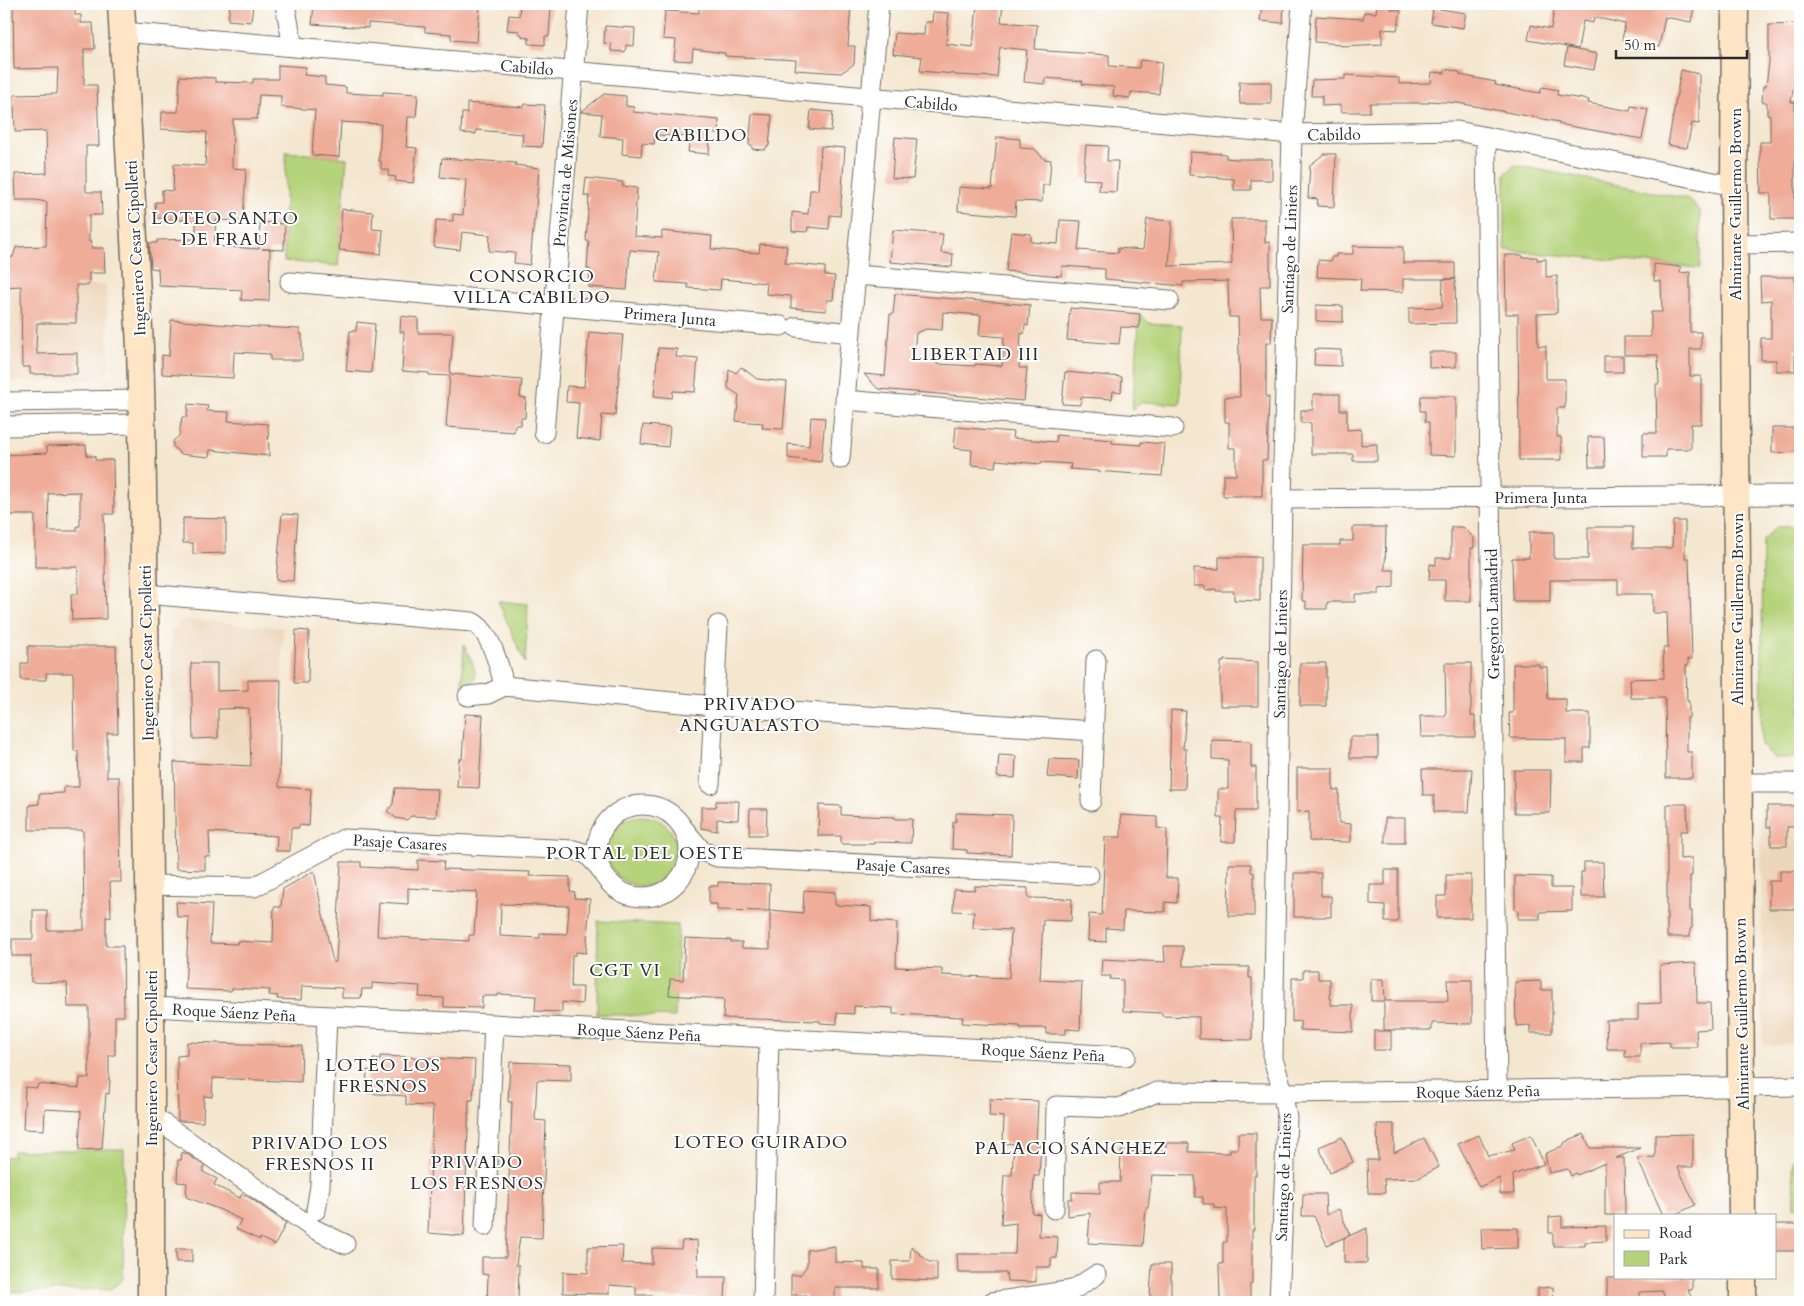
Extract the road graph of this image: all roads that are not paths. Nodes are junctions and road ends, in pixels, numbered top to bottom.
1 (121, 4) edge
2 (285, 4) edge
3 (579, 4) edge
4 (879, 4) edge
5 (1302, 4) edge
6 (1735, 4) edge
7 (123, 32) junction
8 (293, 46) junction
9 (573, 72) junction
10 (872, 98) junction
11 (1292, 134) junction
12 (1486, 137) junction
13 (1734, 186) junction
14 (1800, 243) edge
15 (1735, 244) junction
16 (856, 275) junction
17 (290, 282) dead end
18 (1169, 300) dead end
19 (554, 306) junction
20 (851, 332) junction
21 (845, 400) junction
22 (4, 402) edge
23 (142, 412) junction
24 (4, 426) edge
25 (1173, 428) dead end
26 (544, 433) dead end
27 (840, 459) dead end
28 (1800, 495) edge
29 (1736, 496) junction
30 (1490, 498) junction
31 (1282, 499) junction
32 (145, 594) junction
33 (718, 625) dead end
34 (1096, 660) dead end
35 (504, 686) junction
36 (468, 696) dead end
37 (714, 706) junction
38 (1094, 731) junction
39 (1800, 782) edge
40 (1738, 783) junction
41 (710, 784) dead end
42 (1091, 801) dead end
43 (683, 828) junction
44 (602, 830) junction
45 (574, 850) junction
46 (718, 857) junction
47 (601, 869) junction
48 (684, 872) junction
49 (1089, 875) dead end
50 (149, 885) junction
51 (151, 1007) junction
52 (327, 1016) junction
53 (494, 1024) junction
54 (769, 1038) junction
55 (1126, 1056) dead end
56 (1800, 1086) edge
57 (1741, 1087) junction
58 (1497, 1090) junction
59 (1283, 1093) junction
60 (151, 1114) junction
61 (1054, 1209) dead end
62 (316, 1210) dead end
63 (1742, 1214) edge
64 (485, 1226) dead end
65 (344, 1244) dead end
66 (1096, 1275) dead end
67 (1743, 1278) edge
68 (151, 1302) edge
69 (763, 1302) edge
70 (992, 1302) edge
71 (1279, 1302) edge
72 (1743, 1302) edge

1 - 7 main road, Ingeniero Cesar Cipolletti
2 - 8 street
3 - 9 street, Provincia de Misiones
4 - 10 street
5 - 11 street, Santiago de Liniers
6 - 13 main road, Almirante Guillermo Brown
7 - 8 street, Cabildo
7 - 23 main road, Ingeniero Cesar Cipolletti
8 - 9 street, Cabildo
9 - 10 street, Cabildo
9 - 19 street, Provincia de Misiones
10 - 11 street, Cabildo
10 - 16 street
11 - 12 street, Cabildo
11 - 31 street, Santiago de Liniers
12 - 13 street, Cabildo
12 - 30 street, Gregorio Lamadrid
13 - 15 main road, Almirante Guillermo Brown
14 - 15 street
15 - 29 main road, Almirante Guillermo Brown
16 - 18 street
16 - 20 street
17 - 19 street, Primera Junta
19 - 20 street, Primera Junta
19 - 26 street, Provincia de Misiones
20 - 21 street
21 - 25 street
21 - 27 street
22 - 23 street
23 - 24 street
23 - 32 main road, Ingeniero Cesar Cipolletti
28 - 29 street, Primera Junta
29 - 30 street, Primera Junta
29 - 40 main road, Almirante Guillermo Brown
30 - 31 street, Primera Junta
30 - 58 street, Gregorio Lamadrid
31 - 59 street, Santiago de Liniers
32 - 35 street
32 - 50 main road, Ingeniero Cesar Cipolletti
33 - 37 street
34 - 38 street
35 - 36 street
35 - 37 street
37 - 38 street
37 - 41 street
38 - 42 street
39 - 40 street
40 - 57 main road, Almirante Guillermo Brown
43 - 44 street, Pasaje Casares
43 - 46 street, Pasaje Casares
43 - 48 street
44 - 45 street, Pasaje Casares
44 - 47 street
45 - 47 street, Pasaje Casares
45 - 50 street, Pasaje Casares
46 - 48 street, Pasaje Casares
46 - 49 street, Pasaje Casares
47 - 48 street, Pasaje Casares
50 - 51 main road, Ingeniero Cesar Cipolletti
51 - 52 street, Roque Sáenz Peña
51 - 60 main road, Ingeniero Cesar Cipolletti
52 - 53 street, Roque Sáenz Peña
52 - 62 street
53 - 54 street, Roque Sáenz Peña
53 - 64 street
54 - 55 street, Roque Sáenz Peña
54 - 69 street
56 - 57 street, Roque Sáenz Peña
57 - 58 street, Roque Sáenz Peña
57 - 63 main road, Almirante Guillermo Brown
58 - 59 street, Roque Sáenz Peña
59 - 61 street, Roque Sáenz Peña
59 - 71 street, Santiago de Liniers
60 - 65 street
60 - 68 main road, Ingeniero Cesar Cipolletti
66 - 70 street
67 - 72 main road

